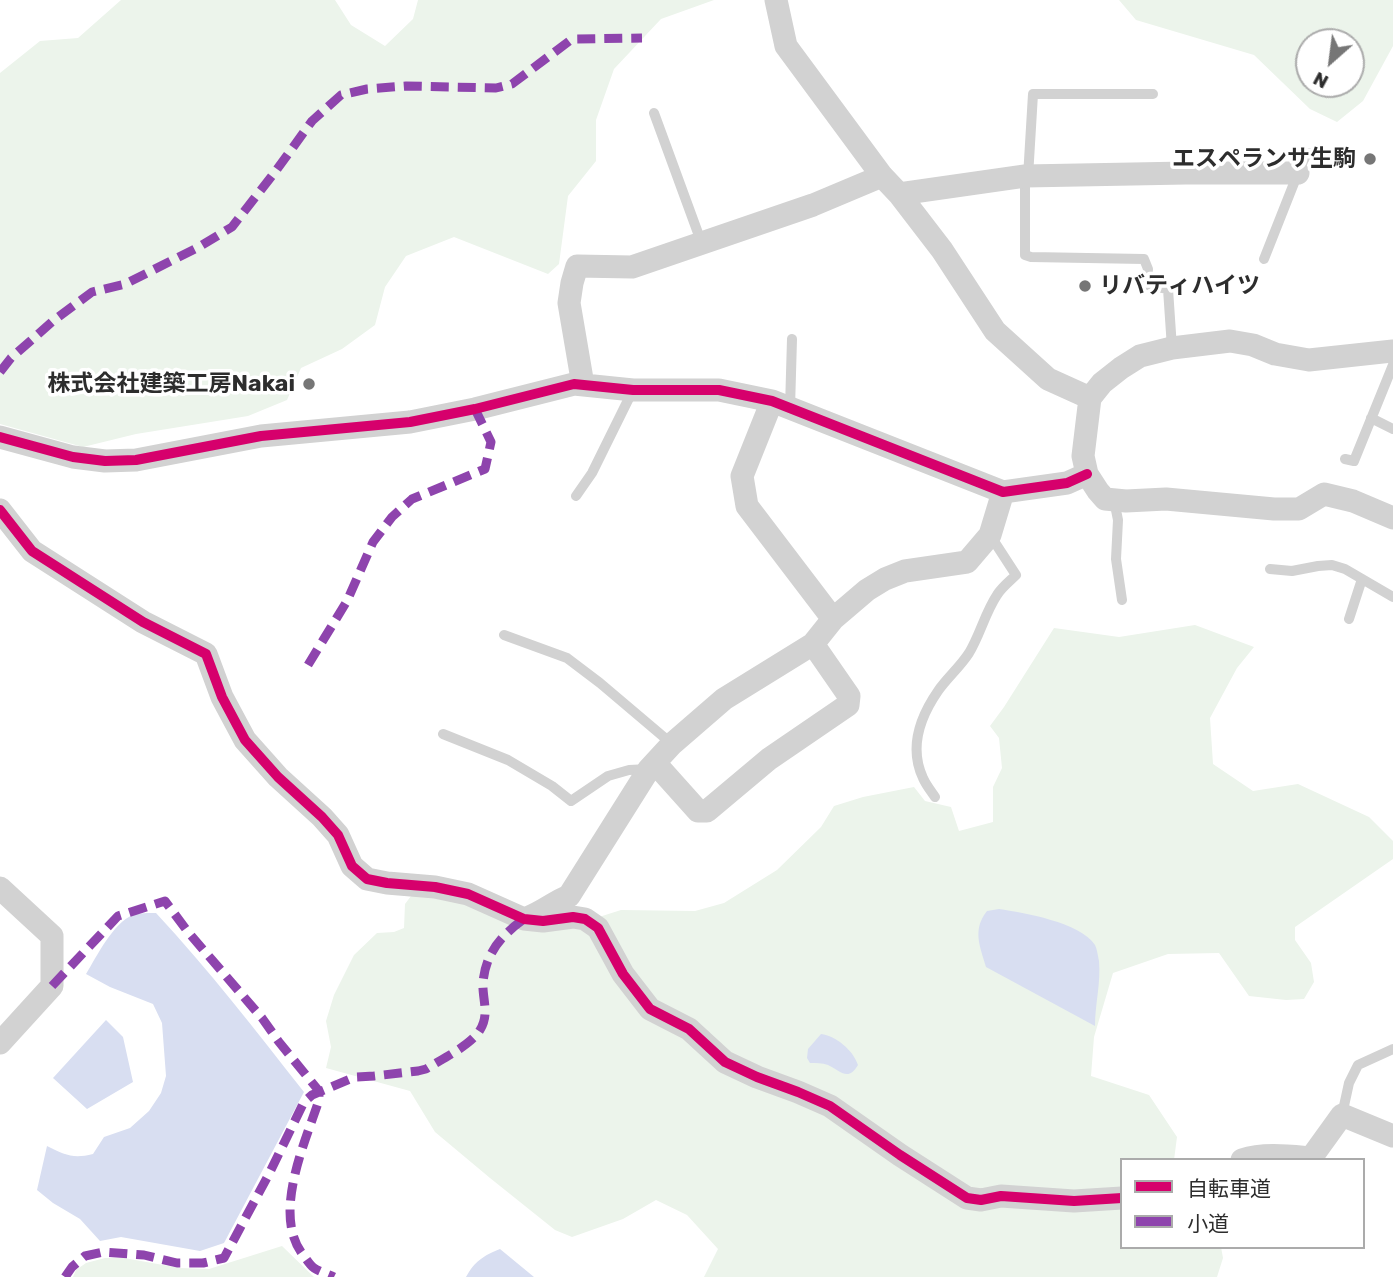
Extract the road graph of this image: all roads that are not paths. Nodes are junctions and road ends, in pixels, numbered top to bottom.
1 (776, 0) edge
2 (1153, 94) dead end
3 (654, 113) dead end
4 (1329, 156) dead end
5 (1297, 173) junction
6 (882, 176) junction
7 (1027, 176) junction
8 (899, 194) junction
9 (702, 244) junction
10 (1264, 259) dead end
11 (792, 339) dead end
12 (1172, 348) junction
13 (1393, 351) edge
14 (1393, 365) edge
15 (583, 385) junction
16 (633, 390) junction
17 (1090, 397) junction
18 (781, 404) junction
19 (1371, 418) junction
20 (1393, 429) edge
21 (0, 437) edge
22 (1345, 459) dead end
23 (1087, 474) junction
24 (1003, 492) junction
25 (576, 496) dead end
26 (1114, 500) junction
27 (0, 510) edge
28 (1393, 518) edge
29 (990, 535) junction
30 (1270, 569) dead end
31 (1362, 579) junction
32 (1393, 597) edge
33 (1122, 600) dead end
34 (833, 619) junction
35 (1349, 619) dead end
36 (504, 635) dead end
37 (813, 644) junction
38 (443, 734) dead end
39 (672, 744) junction
40 (652, 766) junction
41 (935, 797) dead end
42 (0, 888) edge
43 (524, 919) junction
44 (0, 1043) edge
45 (1393, 1049) edge
46 (1342, 1115) junction
47 (1393, 1136) edge
48 (1249, 1158) edge
49 (1311, 1158) edge
50 (1311, 1158) edge
51 (1120, 1198) edge

1 - 6 street
2 - 7 lane
3 - 9 lane
4 - 5 lane
5 - 7 street
5 - 10 lane
6 - 8 street
6 - 9 street
7 - 8 street
7 - 12 lane
8 - 17 street
9 - 15 street
11 - 18 lane
12 - 13 street
12 - 17 street
14 - 19 lane
15 - 16 street
15 - 21 street
16 - 18 street
16 - 25 lane
17 - 23 street
18 - 24 street
18 - 34 street
19 - 20 lane
19 - 22 lane
23 - 24 street
23 - 26 street
24 - 29 street
26 - 28 street
26 - 33 lane
27 - 43 street
29 - 34 street
29 - 41 lane
30 - 31 lane
31 - 32 lane
31 - 35 lane
34 - 37 street
36 - 39 lane
37 - 39 street
37 - 40 street
38 - 40 lane
39 - 40 street
40 - 43 street
42 - 44 street
43 - 51 street
45 - 46 lane
46 - 47 street
46 - 49 street
48 - 50 street

